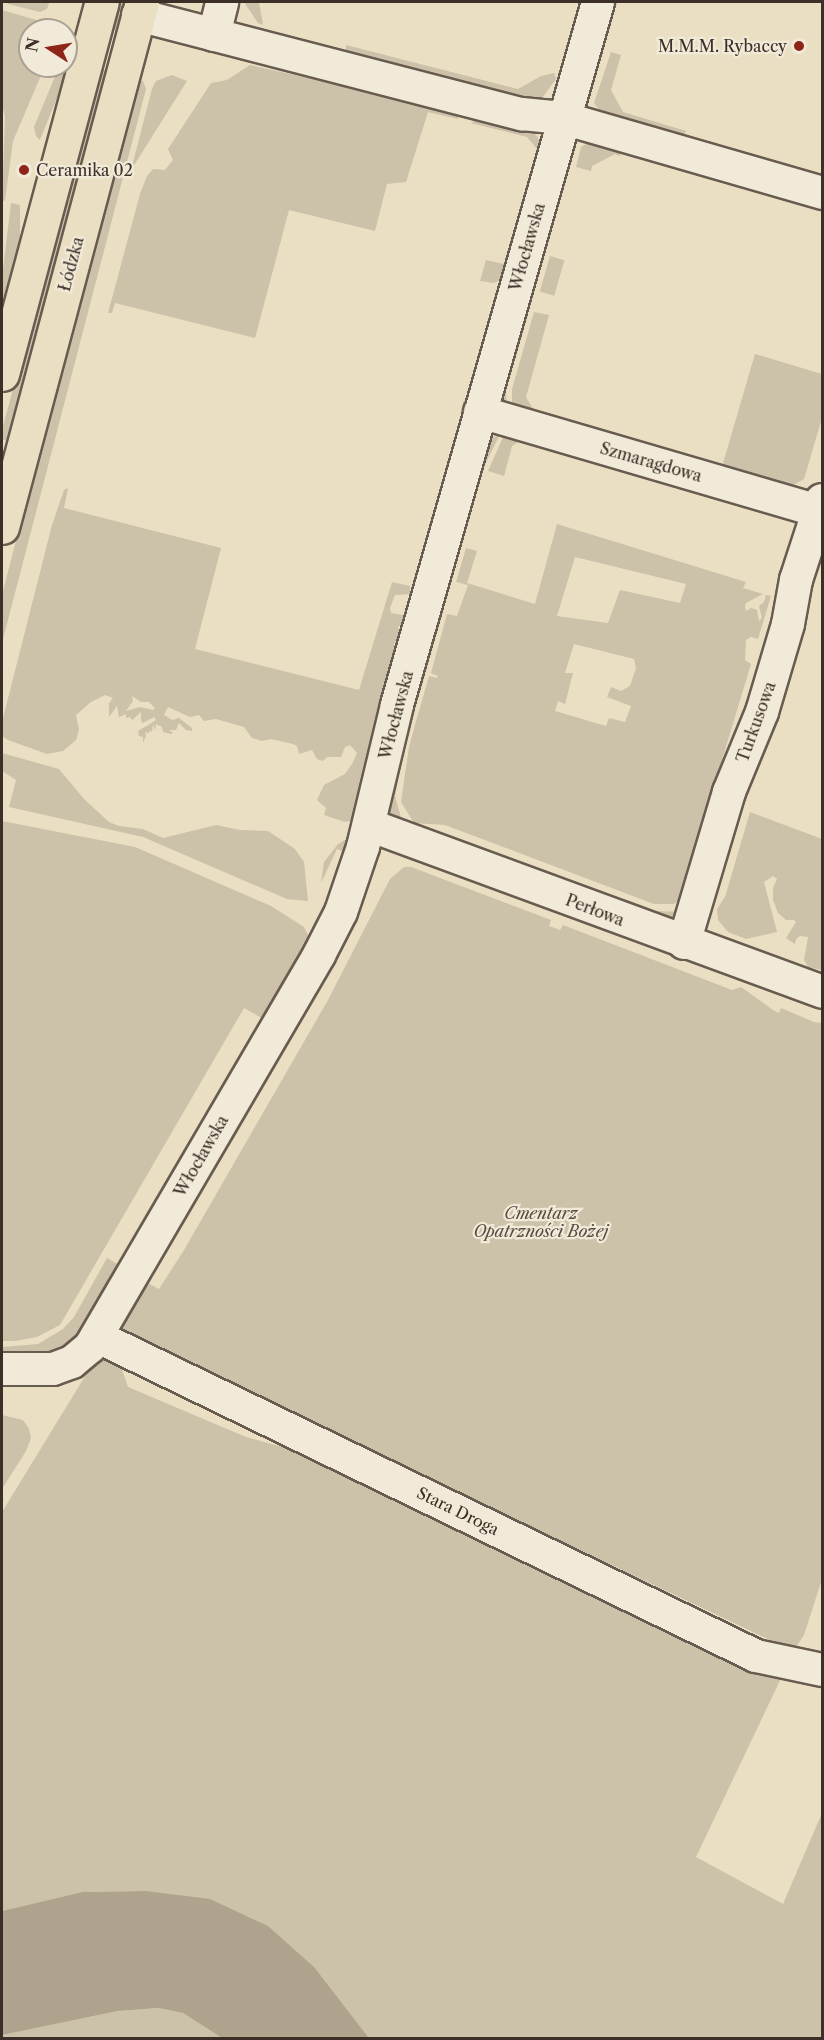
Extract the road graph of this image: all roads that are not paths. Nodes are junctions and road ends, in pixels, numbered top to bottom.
1 (222, 2) edge
2 (598, 2) edge
3 (95, 3) edge
4 (140, 8) edge
5 (214, 35) junction
6 (563, 118) junction
7 (822, 193) edge
8 (2, 374) edge
9 (480, 412) junction
10 (821, 508) edge
11 (2, 527) edge
12 (369, 825) junction
13 (684, 943) junction
14 (822, 992) edge
15 (98, 1337) junction
16 (2, 1369) edge
17 (822, 1670) edge

1 - 5 street
2 - 6 street, Włocławska
3 - 8 main road
4 - 5 street
4 - 11 main road, Łódzka
5 - 6 street
6 - 7 street
6 - 9 street, Włocławska
9 - 10 street, Szmaragdowa
9 - 12 street, Włocławska
10 - 13 street, Turkusowa
12 - 13 street, Perłowa
12 - 15 street, Włocławska
13 - 14 street, Perłowa
15 - 16 street, Włocławska
15 - 17 street, Stara Droga

